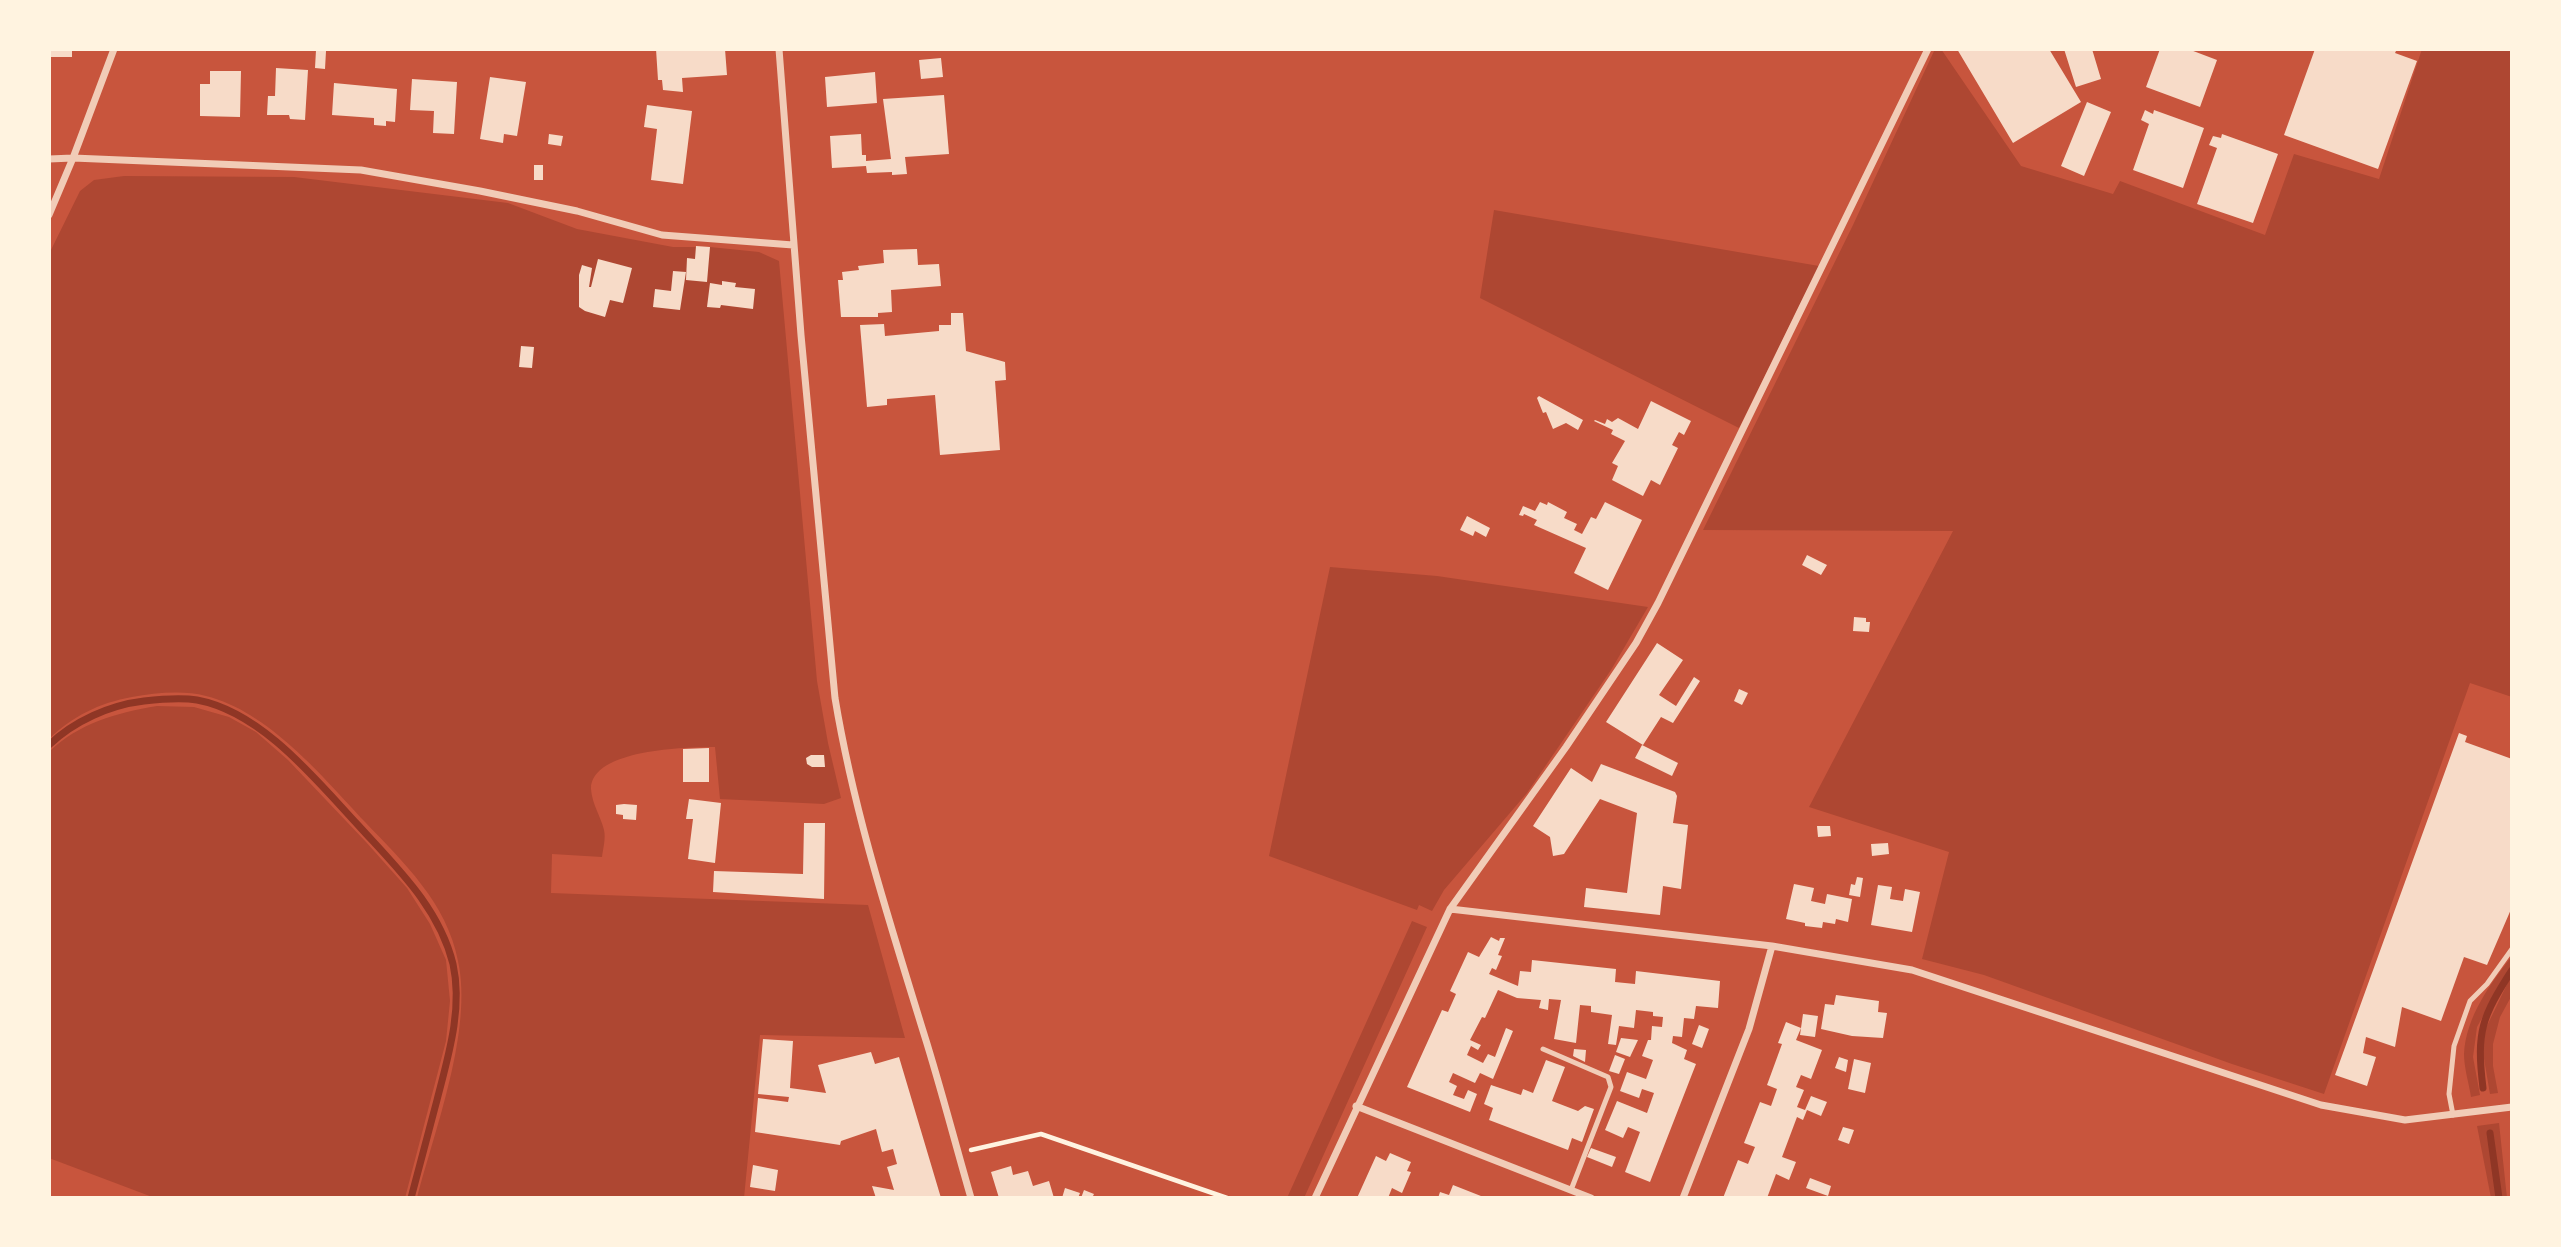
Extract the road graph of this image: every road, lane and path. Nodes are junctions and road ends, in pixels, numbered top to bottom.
1 (114, 49) edge
2 (779, 49) edge
3 (1928, 49) edge
4 (73, 158) junction
5 (49, 159) edge
6 (49, 215) edge
7 (793, 246) junction
8 (1450, 909) junction
9 (1772, 946) junction
10 (2512, 949) edge
11 (1543, 1049) dead end
12 (1356, 1105) junction
13 (2512, 1107) edge
14 (2453, 1115) junction
15 (958, 1154) junction
16 (1571, 1190) junction
17 (971, 1198) edge
18 (1227, 1198) edge
19 (1315, 1198) edge
20 (1591, 1198) edge
21 (1683, 1198) edge

1 - 4 street
2 - 7 street
3 - 8 street
4 - 5 street
4 - 6 street
4 - 7 street
7 - 15 street
8 - 9 street
8 - 12 street
9 - 14 street
9 - 21 street
10 - 14 lane
11 - 16 lane
12 - 16 street
12 - 19 street
13 - 14 street
15 - 17 street
15 - 18 path
16 - 20 street

